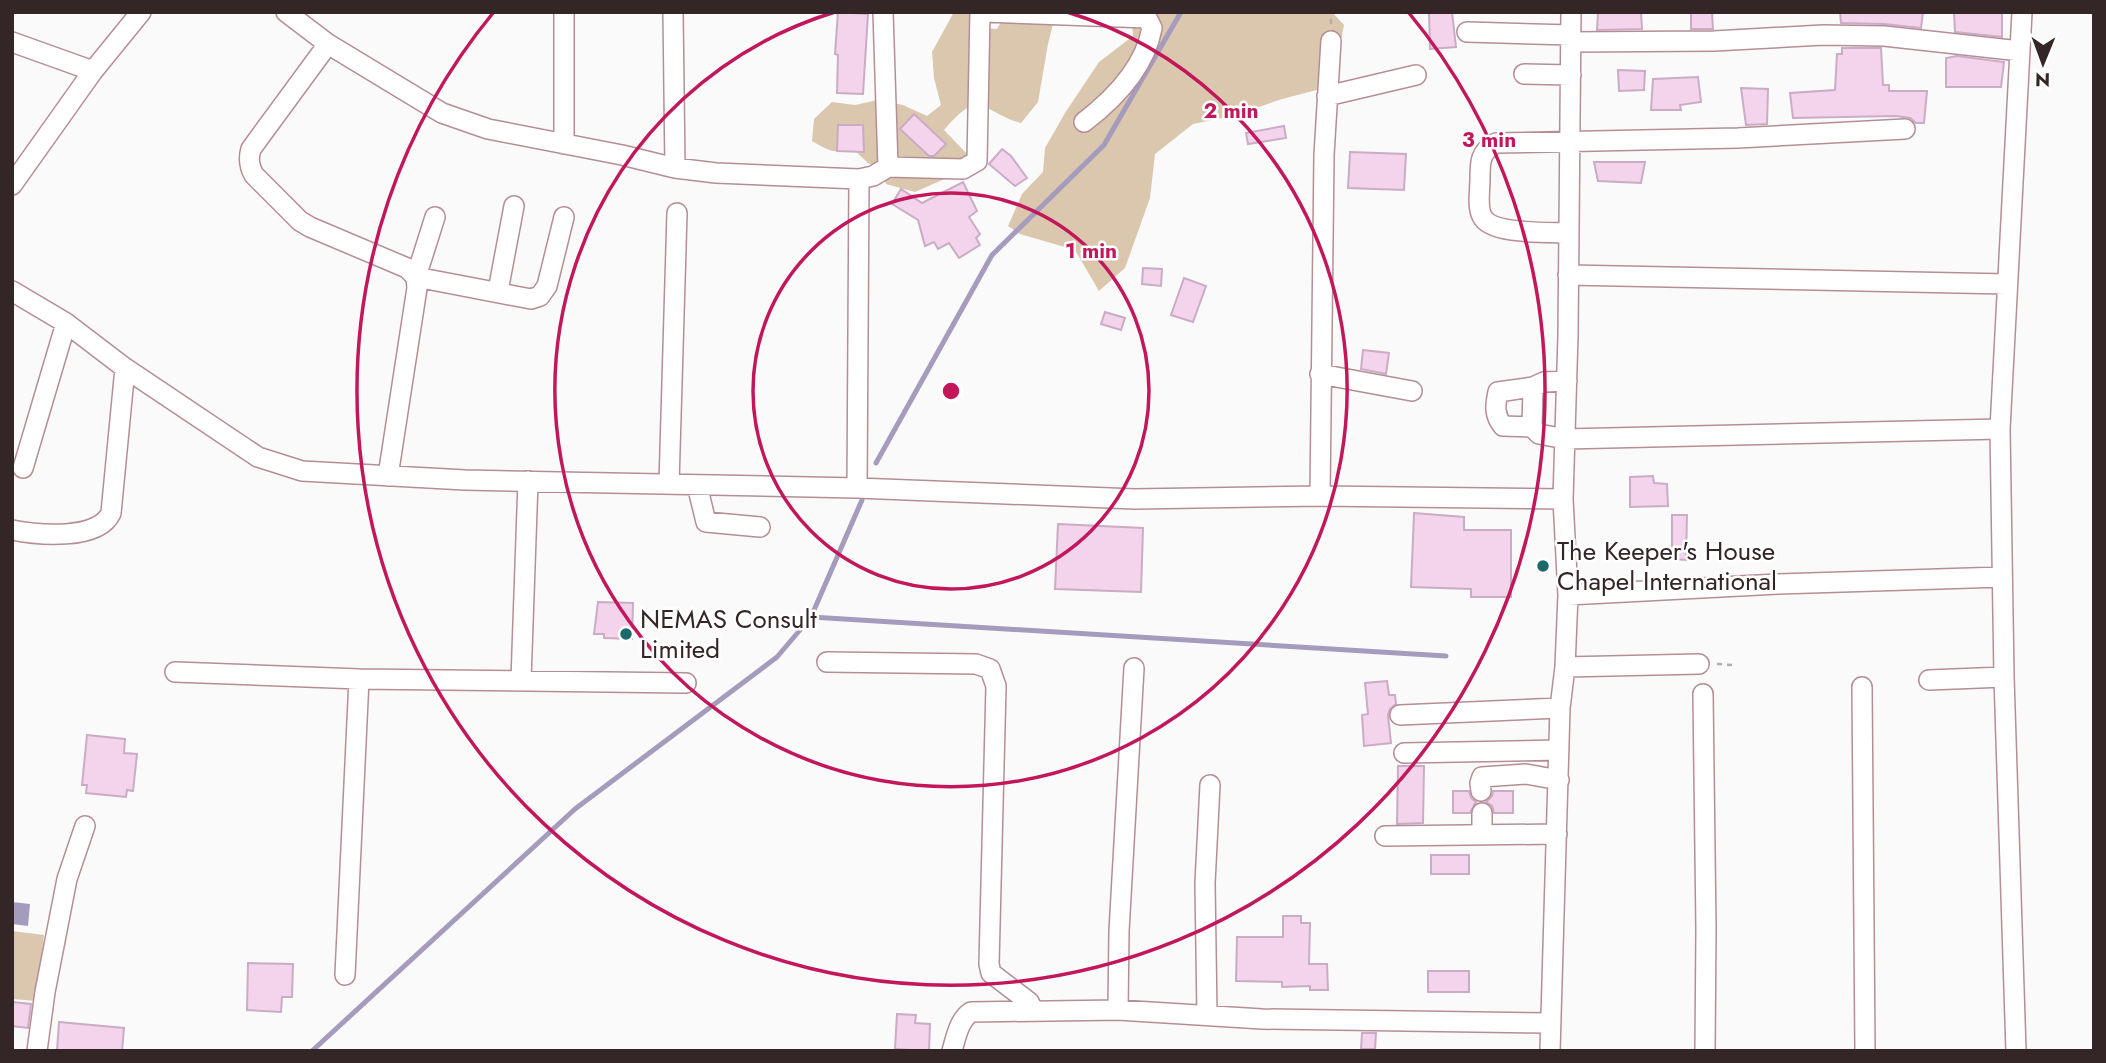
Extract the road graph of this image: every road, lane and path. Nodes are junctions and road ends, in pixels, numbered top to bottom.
1 (141, 12) edge
2 (286, 12) edge
3 (564, 12) edge
4 (673, 12) edge
5 (883, 12) edge
6 (982, 12) edge
7 (1571, 12) edge
8 (2022, 12) edge
9 (1467, 32) dead end
10 (1571, 39) junction
11 (1331, 41) dead end
12 (12, 42) edge
13 (328, 44) junction
14 (2020, 51) junction
15 (93, 71) junction
16 (1524, 74) dead end
17 (1416, 75) dead end
18 (1571, 75) junction
19 (1327, 96) junction
20 (1084, 122) dead end
21 (1905, 129) dead end
22 (1571, 142) junction
23 (564, 144) junction
24 (888, 167) junction
25 (674, 168) junction
26 (859, 179) junction
27 (12, 185) edge
28 (514, 206) dead end
29 (677, 213) dead end
30 (564, 217) dead end
31 (435, 218) dead end
32 (1569, 233) junction
33 (1569, 275) junction
34 (416, 276) junction
35 (2007, 284) junction
36 (12, 291) edge
37 (498, 291) junction
38 (66, 323) junction
39 (125, 368) junction
40 (1320, 374) junction
41 (1567, 381) junction
42 (1532, 387) junction
43 (1412, 391) dead end
44 (1532, 427) junction
45 (2000, 429) junction
46 (1565, 439) junction
47 (23, 468) dead end
48 (388, 476) junction
49 (528, 481) junction
50 (669, 484) junction
51 (697, 485) junction
52 (857, 488) junction
53 (1320, 496) junction
54 (1563, 499) junction
55 (760, 527) dead end
56 (12, 530) edge
57 (2002, 577) junction
58 (1568, 595) junction
59 (827, 662) dead end
60 (1699, 664) dead end
61 (1565, 667) junction
62 (1134, 668) dead end
63 (175, 672) dead end
64 (2004, 677) junction
65 (359, 679) junction
66 (521, 680) junction
67 (1929, 680) dead end
68 (686, 683) dead end
69 (1862, 687) dead end
70 (1703, 694) dead end
71 (1560, 708) junction
72 (1400, 715) dead end
73 (1559, 750) junction
74 (1404, 753) dead end
75 (1559, 780) junction
76 (1210, 785) dead end
77 (1481, 791) dead end
78 (1482, 813) dead end
79 (85, 826) dead end
80 (1482, 834) junction
81 (1557, 834) junction
82 (1385, 836) dead end
83 (345, 975) dead end
84 (1033, 1010) junction
85 (1118, 1010) junction
86 (1207, 1015) junction
87 (1551, 1023) junction
88 (37, 1051) edge
89 (952, 1051) edge
90 (1550, 1051) edge
91 (1705, 1051) edge
92 (1865, 1051) edge
93 (2016, 1051) edge

1 - 15 street
2 - 13 street
3 - 23 street
4 - 25 street
5 - 24 street
6 - 20 street
6 - 24 street
7 - 10 street
8 - 14 street
9 - 10 street
10 - 14 street
10 - 18 street
11 - 19 street
12 - 15 street
13 - 23 street
13 - 34 street
14 - 35 street
15 - 27 street
16 - 18 street
17 - 19 street
18 - 22 street
19 - 40 street
21 - 22 street
22 - 32 street
22 - 32 street
23 - 25 street
24 - 26 street
25 - 26 street
26 - 52 street
28 - 37 street
29 - 50 street
30 - 37 street
31 - 34 street
32 - 33 street
33 - 35 street
33 - 41 street
34 - 37 street
34 - 48 street
35 - 45 street
36 - 38 street
38 - 39 street
38 - 47 street
39 - 48 street
39 - 56 street
40 - 43 street
40 - 53 street
41 - 42 street
41 - 46 street
42 - 44 street
42 - 44 street
44 - 46 street
45 - 46 street
45 - 57 street
46 - 54 street
48 - 49 street
49 - 50 street
49 - 66 street
50 - 51 street
51 - 52 street
51 - 55 street
52 - 53 street
53 - 54 street
54 - 58 street
57 - 58 street
57 - 64 street
58 - 61 street
59 - 84 street
60 - 61 street
61 - 71 street
62 - 85 street
63 - 65 street
64 - 67 street
64 - 93 street
65 - 66 street
65 - 83 street
66 - 68 street
69 - 92 street
70 - 91 street
71 - 72 street
71 - 73 street
73 - 74 street
73 - 75 street
75 - 77 street
75 - 81 street
76 - 86 street
78 - 80 street
79 - 88 street
80 - 81 street
80 - 82 street
81 - 87 street
84 - 85 street
84 - 89 street
85 - 86 street
86 - 87 street
87 - 90 street

